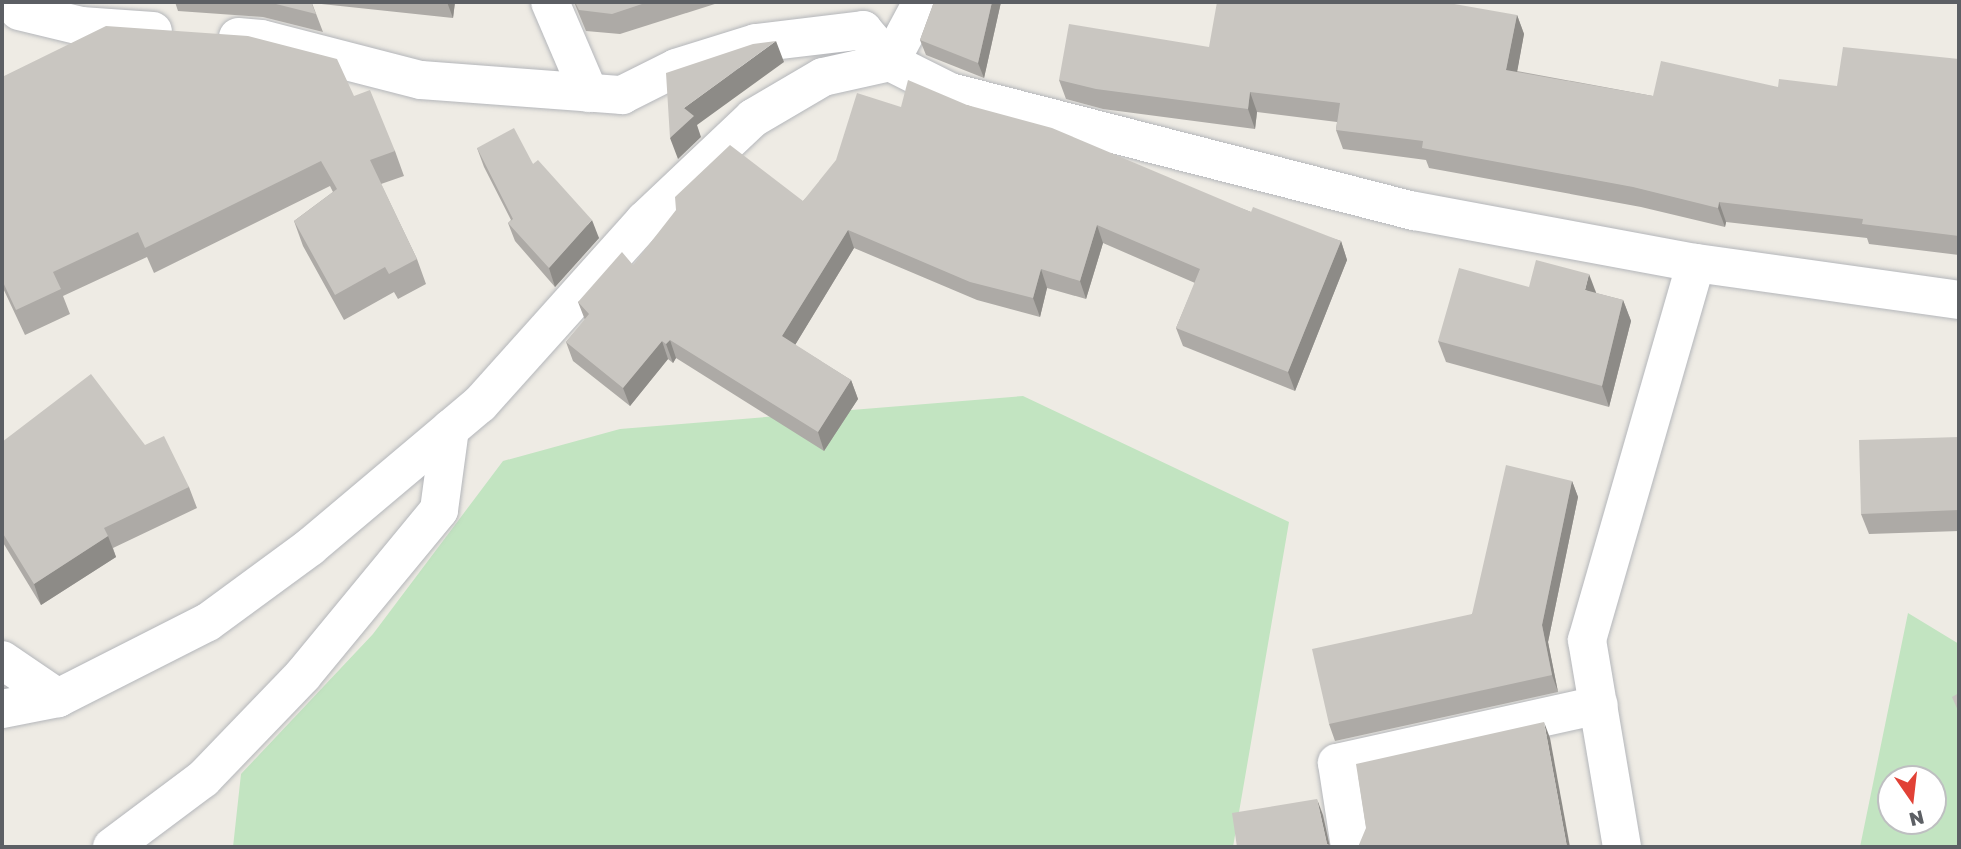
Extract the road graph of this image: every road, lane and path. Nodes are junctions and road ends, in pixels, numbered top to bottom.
1 (550, 2) edge
2 (922, 2) edge
3 (18, 9) edge
4 (890, 62) junction
5 (589, 93) junction
6 (1696, 263) junction
7 (1959, 300) edge
8 (450, 429) junction
9 (2, 660) edge
10 (58, 698) junction
11 (1599, 705) junction
12 (2, 709) edge
13 (112, 847) edge
14 (1350, 847) edge
15 (1622, 847) edge

1 - 5 street
2 - 4 street
3 - 5 street
4 - 5 street
4 - 6 street
4 - 8 street
6 - 7 street
6 - 11 street
8 - 10 street
8 - 13 street
9 - 10 street
10 - 12 street
11 - 14 street
11 - 15 street

